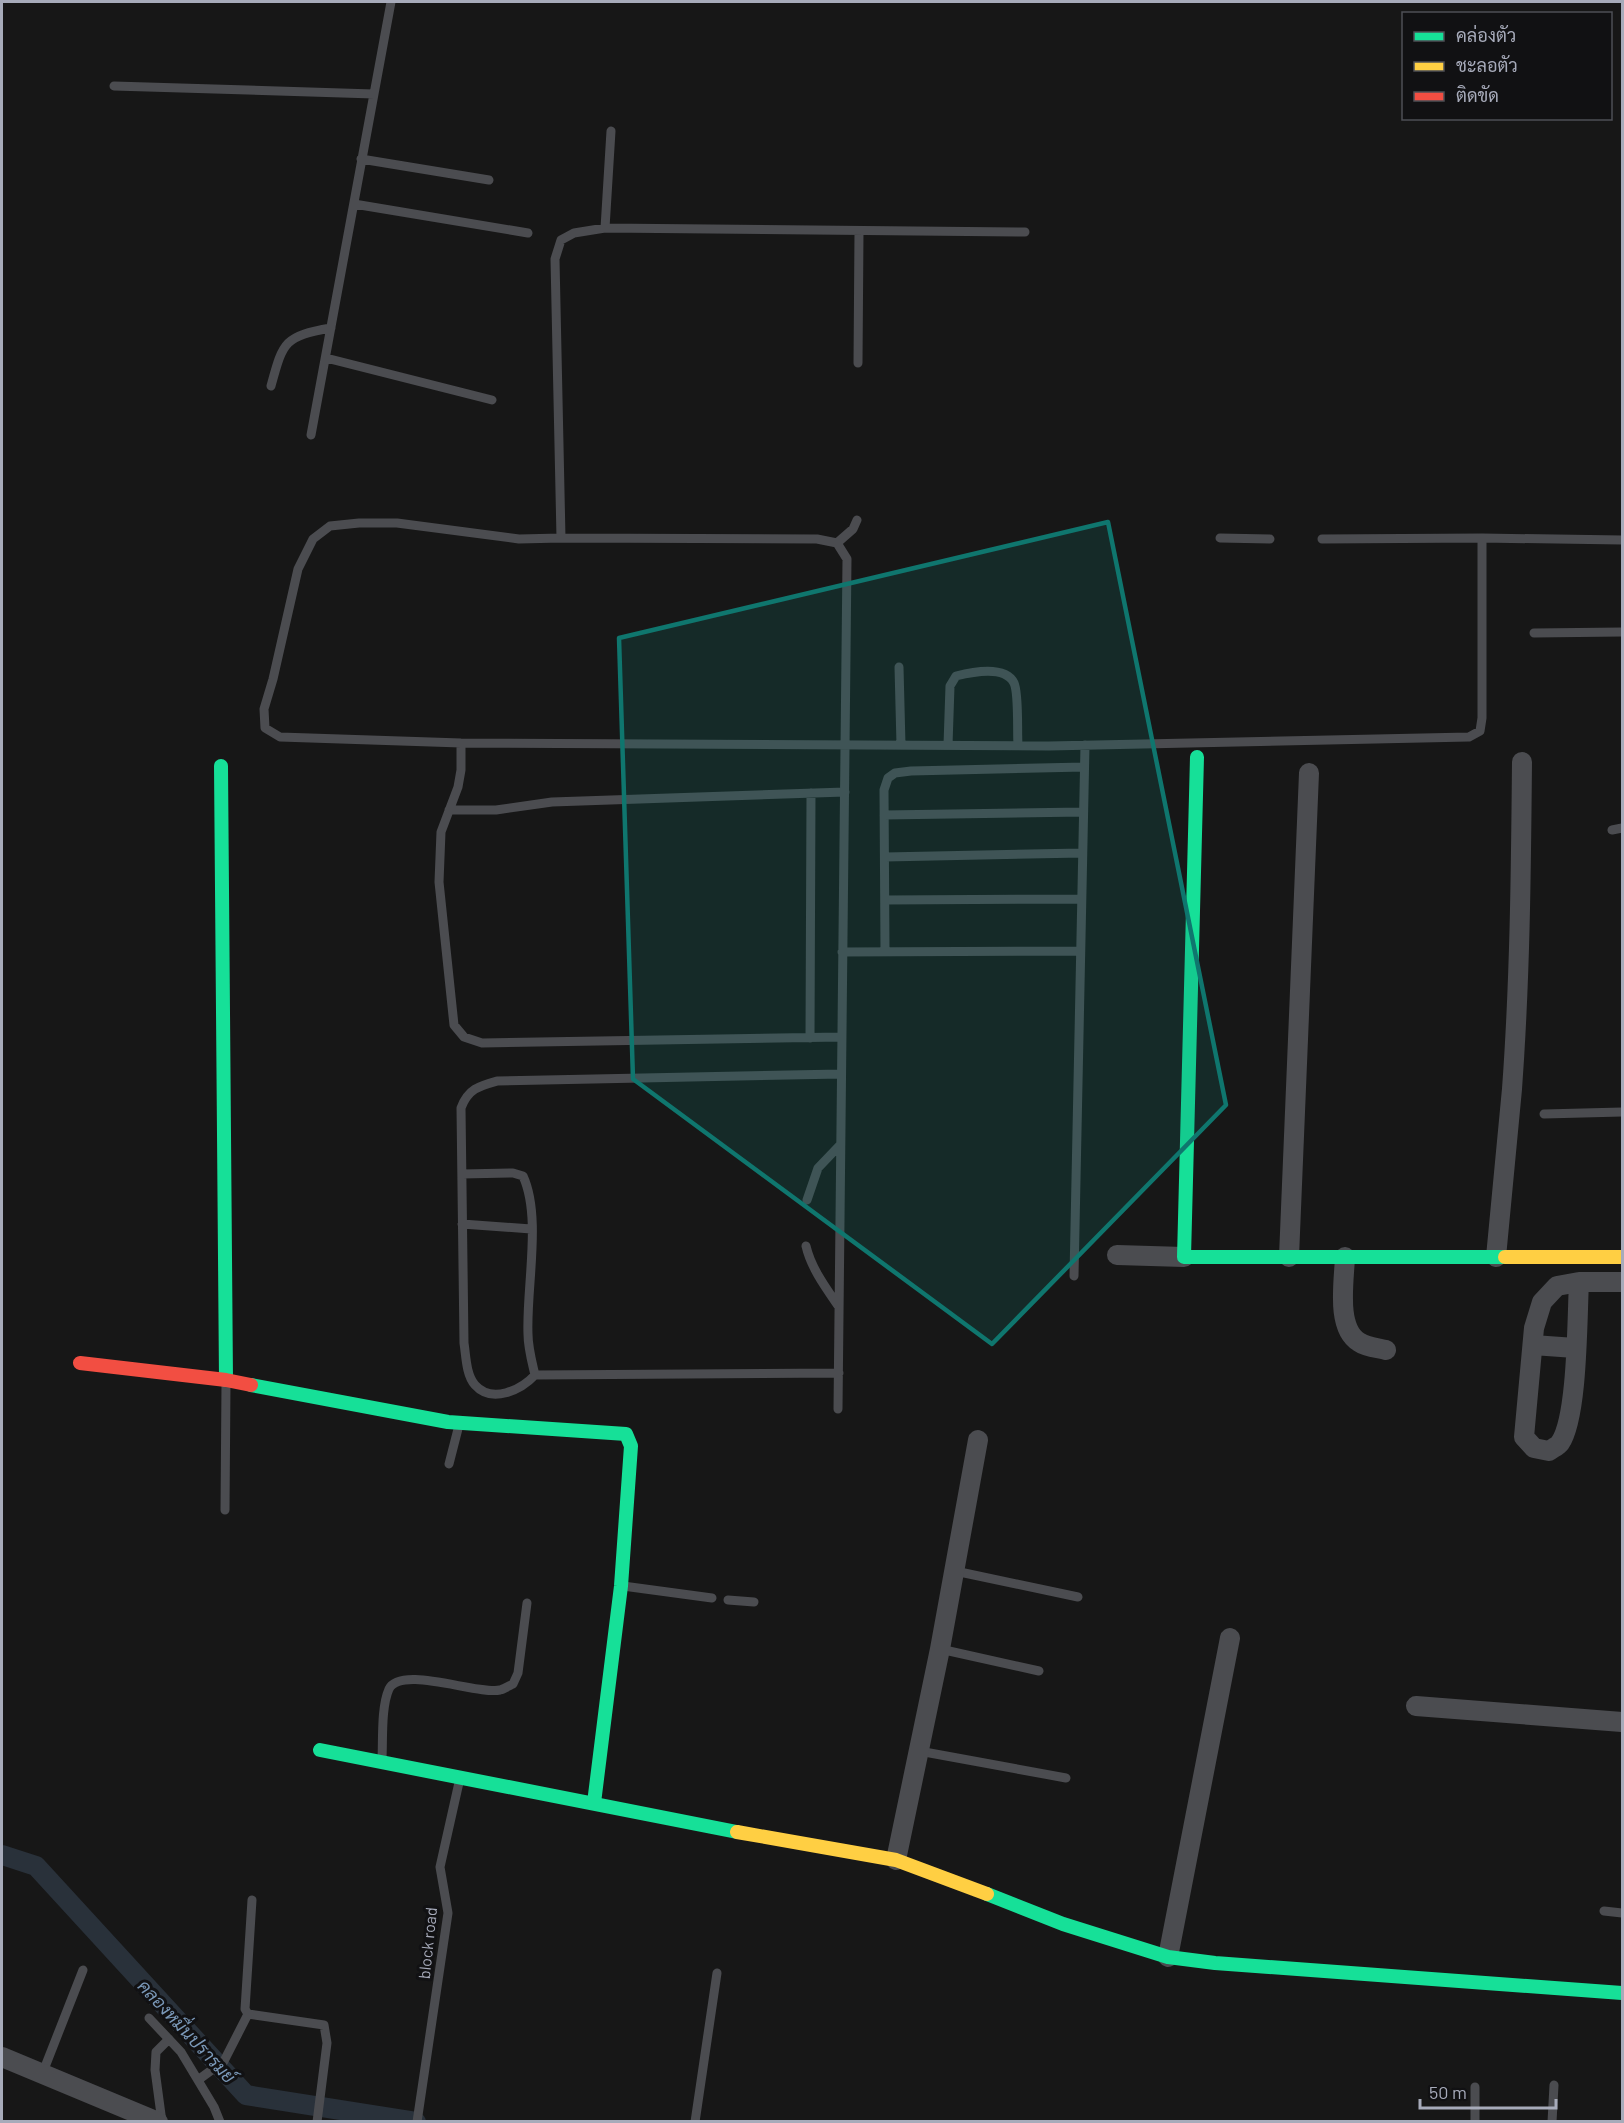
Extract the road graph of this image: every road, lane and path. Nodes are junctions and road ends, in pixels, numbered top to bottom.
1 (391, 2) edge
2 (114, 86) dead end
3 (374, 94) junction
4 (610, 131) dead end
5 (362, 159) junction
6 (489, 180) dead end
7 (354, 204) junction
8 (605, 228) junction
9 (860, 232) junction
10 (1024, 232) dead end
11 (528, 233) dead end
12 (331, 328) junction
13 (326, 358) junction
14 (858, 363) dead end
15 (271, 386) dead end
16 (492, 400) dead end
17 (311, 435) dead end
18 (857, 520) dead end
19 (561, 538) junction
20 (1220, 538) dead end
21 (1482, 538) junction
22 (1270, 539) dead end
23 (1322, 539) dead end
24 (1623, 540) edge
25 (837, 543) junction
26 (1534, 633) dead end
27 (1623, 633) edge
28 (899, 667) dead end
29 (461, 743) junction
30 (845, 745) junction
31 (901, 745) junction
32 (948, 745) junction
33 (1084, 745) junction
34 (1018, 746) junction
35 (1197, 757) dead end
36 (1522, 762) dead end
37 (221, 766) dead end
38 (1084, 767) junction
39 (1309, 773) dead end
40 (844, 792) junction
41 (811, 793) junction
42 (449, 810) junction
43 (1083, 812) junction
44 (884, 815) junction
45 (1623, 828) edge
46 (1612, 830) dead end
47 (1082, 853) junction
48 (885, 857) junction
49 (1081, 899) junction
50 (885, 900) junction
51 (885, 951) junction
52 (1080, 951) junction
53 (842, 952) junction
54 (810, 1038) junction
55 (841, 1038) junction
56 (841, 1074) junction
57 (1623, 1112) edge
58 (1544, 1114) dead end
59 (840, 1145) junction
60 (462, 1174) junction
61 (807, 1200) dead end
62 (462, 1224) junction
63 (531, 1229) junction
64 (806, 1246) dead end
65 (1117, 1255) dead end
66 (1184, 1257) junction
67 (1289, 1257) junction
68 (1345, 1257) junction
69 (1496, 1257) junction
70 (1623, 1257) edge
71 (1074, 1276) dead end
72 (1623, 1281) edge
73 (1579, 1282) junction
74 (839, 1307) junction
75 (1533, 1345) junction
76 (1575, 1348) junction
77 (1386, 1350) dead end
78 (80, 1363) dead end
79 (839, 1373) junction
80 (535, 1375) junction
81 (226, 1380) junction
82 (838, 1409) dead end
83 (459, 1423) junction
84 (978, 1440) dead end
85 (449, 1464) dead end
86 (225, 1510) dead end
87 (955, 1571) junction
88 (621, 1586) junction
89 (1078, 1597) dead end
90 (712, 1598) dead end
91 (728, 1600) dead end
92 (754, 1602) dead end
93 (527, 1603) dead end
94 (1230, 1638) dead end
95 (940, 1649) junction
96 (1039, 1671) dead end
97 (1416, 1706) dead end
98 (1623, 1722) edge
99 (320, 1750) dead end
100 (919, 1751) junction
101 (382, 1761) junction
102 (460, 1777) junction
103 (1066, 1778) dead end
104 (594, 1803) junction
105 (896, 1860) junction
106 (252, 1900) dead end
107 (1604, 1911) dead end
108 (1623, 1913) edge
109 (1168, 1957) junction
110 (83, 1970) dead end
111 (717, 1973) dead end
112 (1623, 1993) edge
113 (248, 2014) junction
114 (148, 2018) dead end
115 (169, 2039) junction
116 (2, 2057) edge
117 (43, 2072) junction
118 (198, 2080) junction
119 (1554, 2085) dead end
120 (1475, 2087) dead end
121 (418, 2118) edge
122 (318, 2120) edge
123 (158, 2121) edge
124 (162, 2121) edge
125 (220, 2121) edge
126 (695, 2121) edge
127 (1475, 2121) edge
128 (1552, 2121) edge

1 - 3 lane
2 - 3 lane
3 - 5 lane
4 - 8 lane
5 - 6 lane
5 - 7 lane
7 - 11 lane
7 - 12 lane
8 - 9 lane
8 - 19 lane
9 - 10 lane
9 - 14 lane
12 - 13 lane
12 - 15 lane
13 - 16 lane
13 - 17 lane
18 - 25 lane
19 - 25 lane
19 - 29 lane
20 - 22 lane
21 - 23 lane
21 - 24 lane
21 - 33 lane
25 - 30 lane
26 - 27 lane
28 - 31 lane
29 - 30 lane
29 - 42 lane
30 - 31 lane
30 - 40 lane
31 - 32 lane
32 - 34 lane
32 - 34 lane
33 - 34 lane
33 - 38 lane
35 - 66 street
36 - 69 street
37 - 81 street
38 - 43 lane
38 - 44 lane
39 - 67 street
40 - 41 lane
40 - 53 lane
41 - 42 lane
41 - 54 lane
42 - 54 lane
43 - 44 lane
43 - 47 lane
44 - 48 lane
45 - 46 lane
47 - 48 lane
47 - 49 lane
48 - 50 lane
49 - 50 lane
49 - 52 lane
50 - 51 lane
51 - 52 lane
51 - 53 lane
52 - 71 lane
53 - 55 lane
54 - 55 lane
55 - 56 lane
56 - 59 lane
56 - 60 lane
57 - 58 lane
59 - 61 lane
59 - 74 lane
60 - 62 lane
60 - 63 lane
62 - 63 lane
62 - 80 lane
63 - 80 lane
64 - 74 lane
65 - 66 street
66 - 67 street
67 - 68 street
68 - 69 street
68 - 77 street
69 - 70 street
72 - 73 street
73 - 75 street
73 - 76 street
74 - 79 lane
75 - 76 street
75 - 76 street
78 - 81 street
79 - 80 lane
79 - 82 lane
81 - 83 street
81 - 86 lane
83 - 85 lane
83 - 88 street
84 - 87 street
87 - 89 lane
87 - 95 street
88 - 90 lane
88 - 104 street
91 - 92 lane
93 - 101 lane
94 - 109 street
95 - 96 lane
95 - 100 street
97 - 98 street
99 - 101 street
100 - 103 lane
100 - 105 street
101 - 102 street
102 - 104 street
102 - 121 lane, block road
104 - 105 street
105 - 109 street
106 - 113 lane
107 - 108 lane
109 - 112 street
110 - 117 lane
111 - 126 lane
113 - 118 lane
113 - 122 lane
114 - 115 lane
115 - 118 lane
115 - 124 lane
116 - 117 street
117 - 123 street
118 - 125 lane
119 - 128 lane
120 - 127 lane

